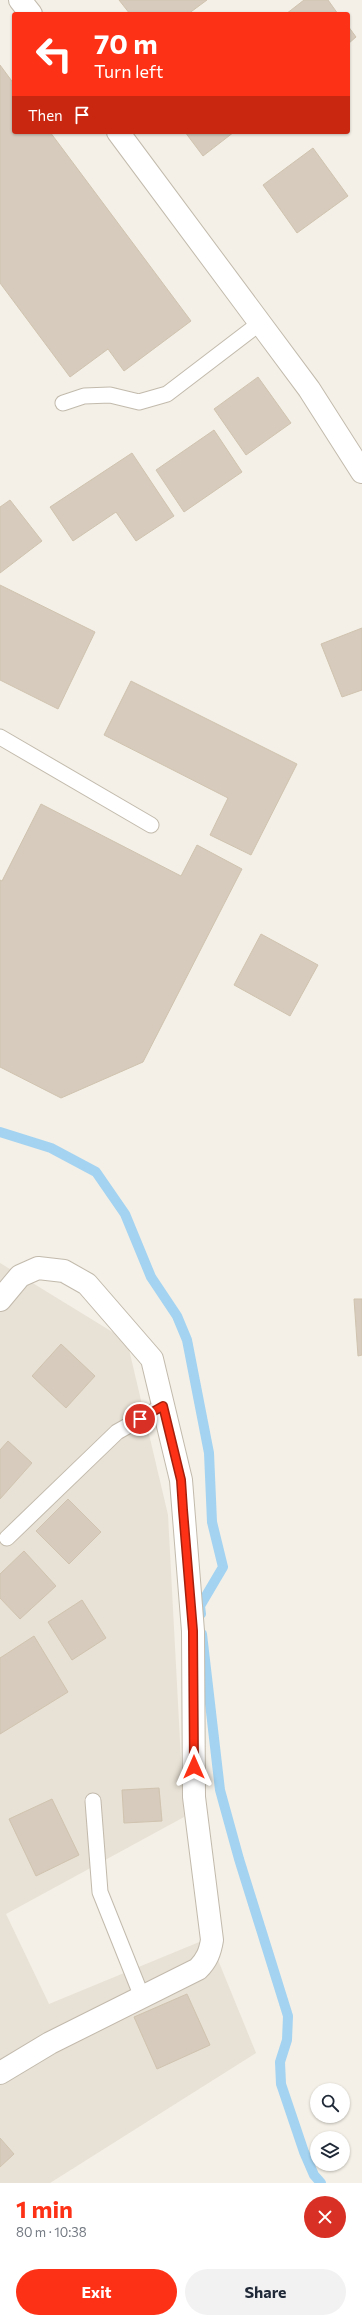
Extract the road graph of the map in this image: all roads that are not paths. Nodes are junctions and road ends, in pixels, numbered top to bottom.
1 (20, 0) edge
2 (29, 12) edge
3 (119, 134) edge
4 (260, 323) junction
5 (63, 403) dead end
6 (362, 472) edge
7 (0, 736) edge
8 (151, 825) dead end
9 (0, 1300) edge
10 (163, 1406) junction
11 (7, 1538) dead end
12 (93, 1801) dead end
13 (142, 1997) junction
14 (0, 2073) edge

1 - 2 street
3 - 4 street
4 - 5 lane
4 - 6 street
7 - 8 lane
9 - 10 street
10 - 11 lane
10 - 13 street
12 - 13 lane
13 - 14 street

